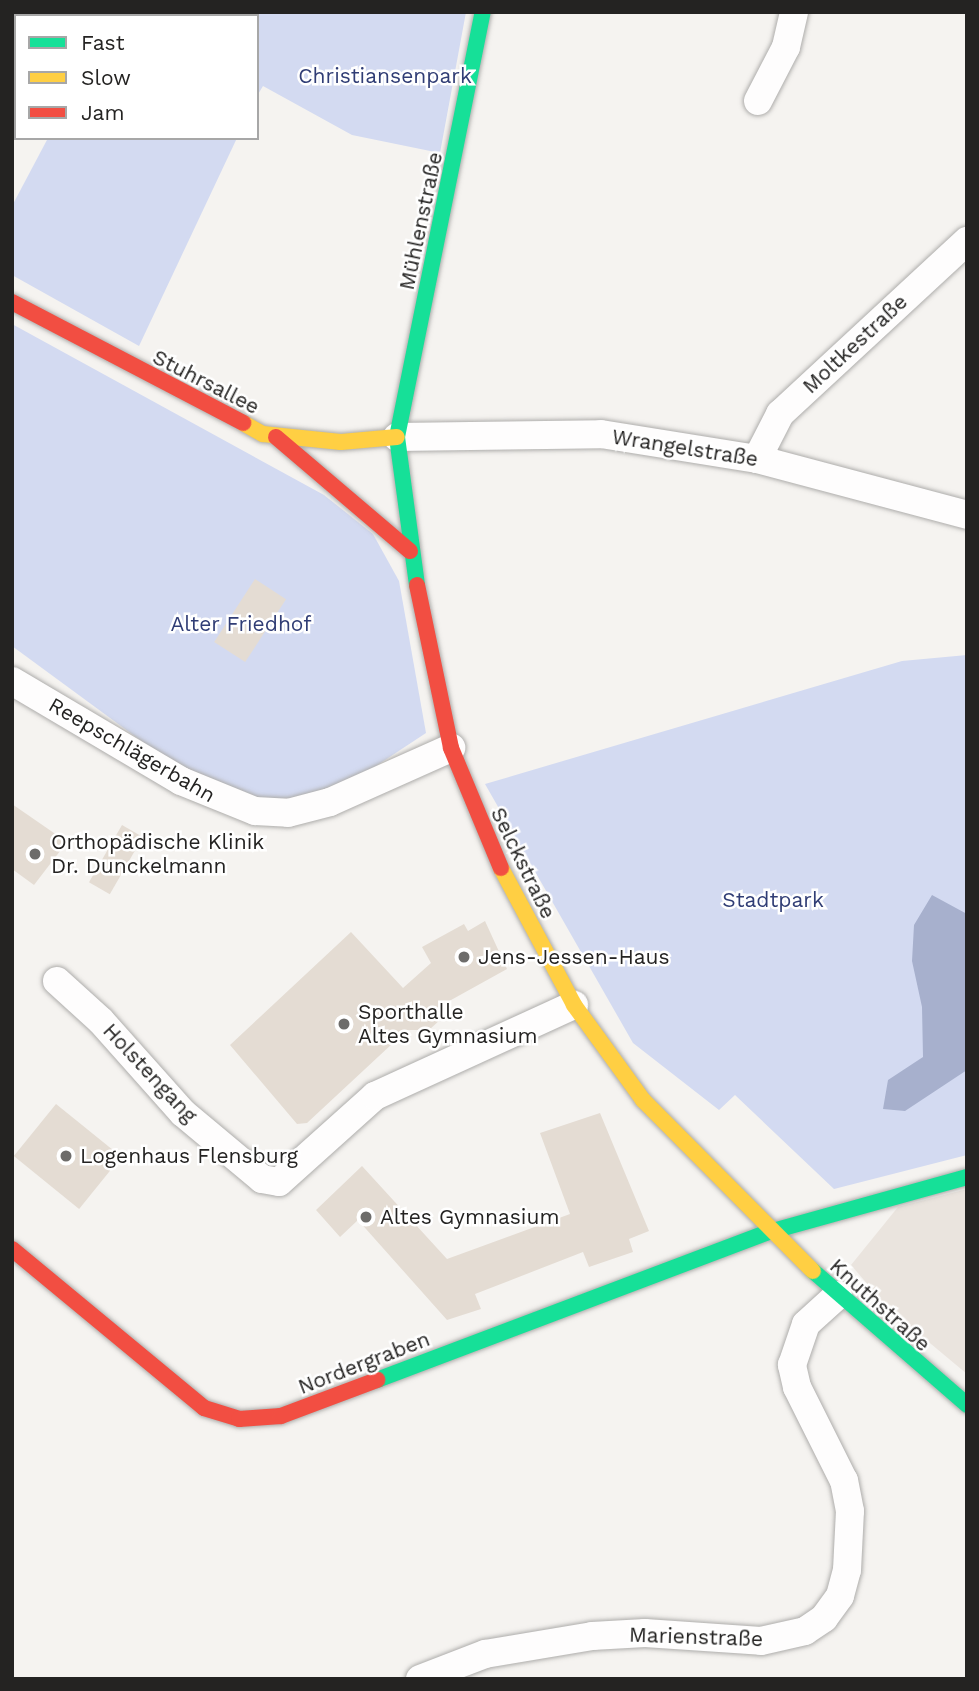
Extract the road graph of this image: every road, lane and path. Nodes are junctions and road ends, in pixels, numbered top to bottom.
1 (483, 12) edge
2 (794, 12) edge
3 (758, 100) dead end
4 (967, 241) edge
5 (12, 302) edge
6 (276, 437) junction
7 (397, 437) junction
8 (757, 459) junction
9 (967, 515) edge
10 (410, 551) junction
11 (12, 681) edge
12 (451, 748) junction
13 (57, 981) dead end
14 (574, 1005) junction
15 (967, 1177) edge
16 (769, 1232) junction
17 (12, 1249) edge
18 (838, 1295) junction
19 (967, 1405) edge
20 (420, 1679) edge

1 - 7 main road, Mühlenstraße
2 - 3 street
4 - 8 street, Moltkestraße
5 - 6 main road, Stuhrsallee
6 - 7 main road, Stuhrsallee
6 - 10 main road
7 - 8 street, Wrangelstraße
7 - 10 main road, Selckstraße
8 - 9 street, Wrangelstraße
10 - 12 main road, Selckstraße
11 - 12 street, Reepschlägerbahn
12 - 14 main road, Selckstraße
13 - 14 street, Holstengang
14 - 16 main road, Selckstraße
15 - 16 main road, Nordergraben
16 - 17 main road, Nordergraben
16 - 18 main road, Knuthstraße
18 - 19 main road, Knuthstraße
18 - 20 street, Marienstraße

